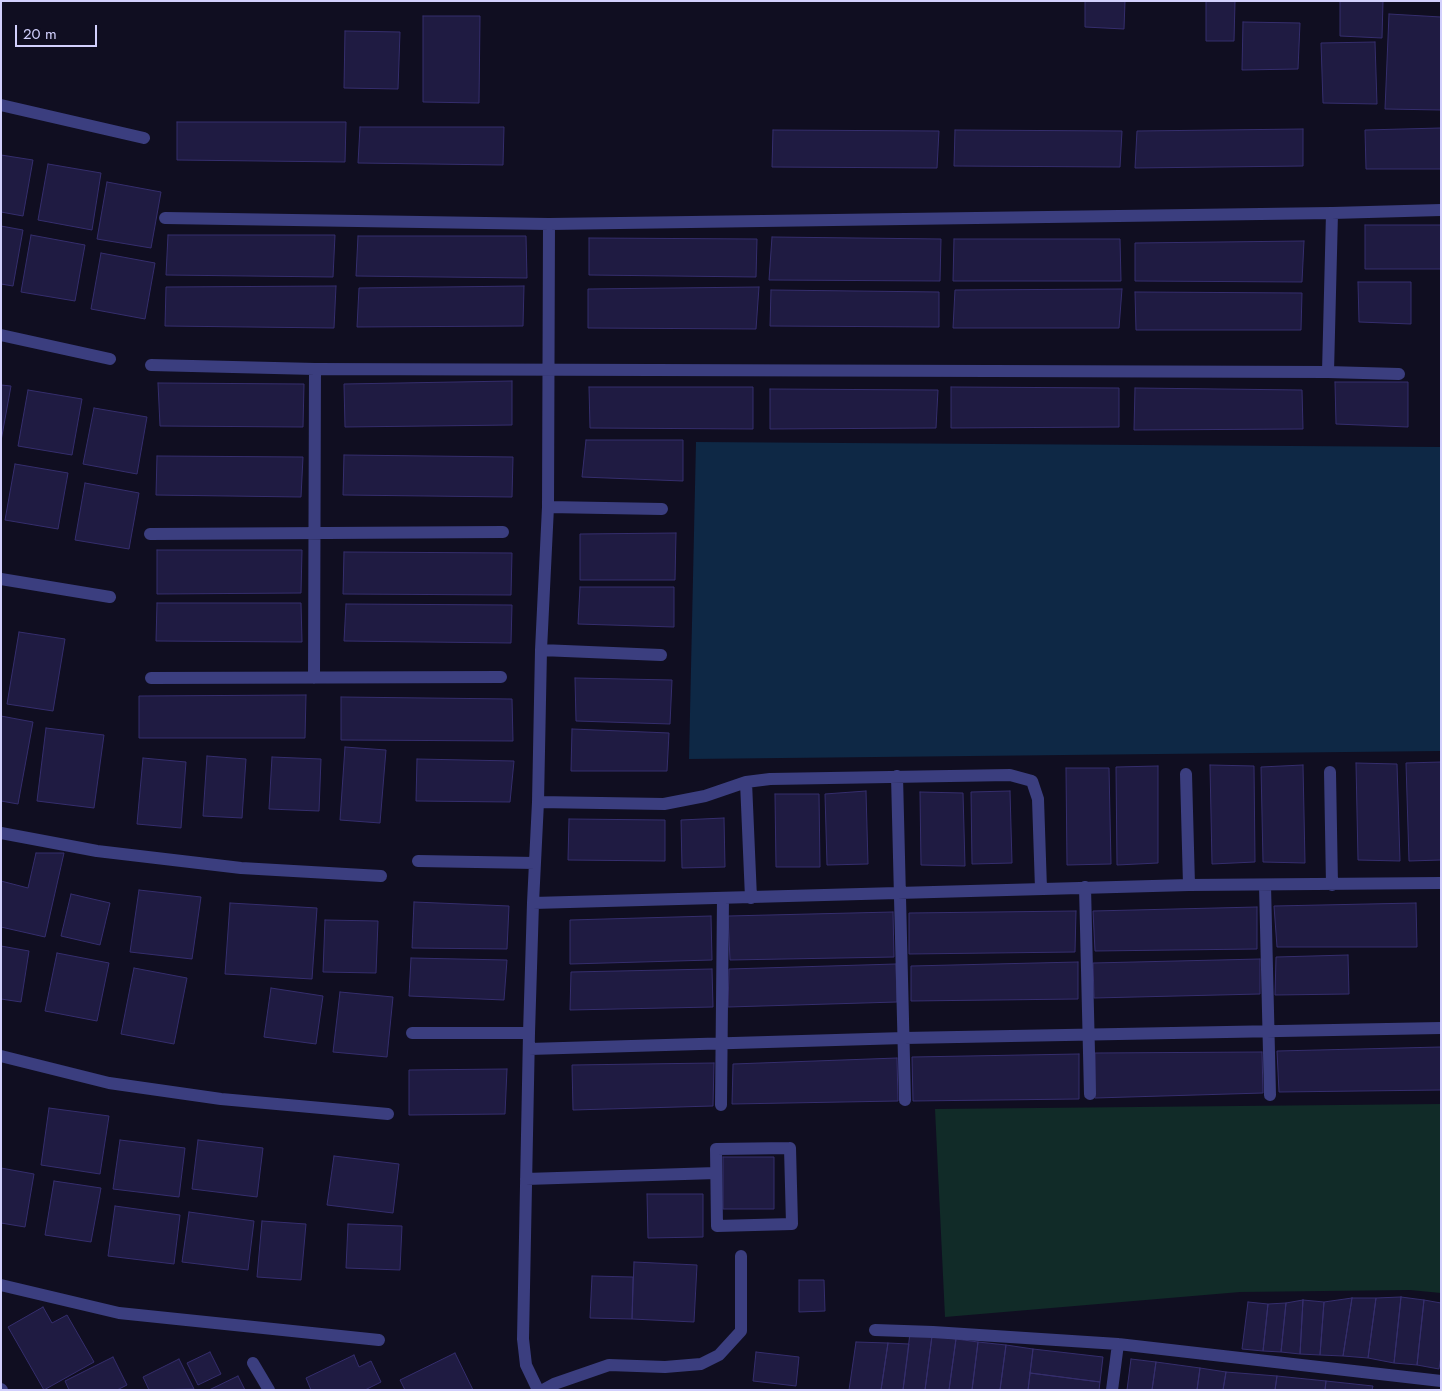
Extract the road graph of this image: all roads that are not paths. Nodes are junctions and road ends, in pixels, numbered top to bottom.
1 (1, 105) edge
2 (144, 138) dead end
3 (1441, 210) edge
4 (1332, 213) junction
5 (165, 218) dead end
6 (549, 224) junction
7 (1, 334) edge
8 (110, 359) dead end
9 (151, 365) dead end
10 (315, 369) junction
11 (550, 370) junction
12 (1328, 372) junction
13 (1399, 374) dead end
14 (548, 507) junction
15 (662, 509) dead end
16 (503, 532) dead end
17 (315, 533) junction
18 (150, 534) dead end
19 (1, 579) edge
20 (110, 597) dead end
21 (541, 650) junction
22 (661, 655) dead end
23 (501, 677) dead end
24 (151, 678) dead end
25 (314, 678) junction
26 (1330, 772) dead end
27 (1186, 774) dead end
28 (897, 776) junction
29 (746, 782) junction
30 (538, 802) junction
31 (1, 833) edge
32 (418, 861) dead end
33 (535, 863) junction
34 (381, 876) dead end
35 (1189, 884) junction
36 (1441, 884) edge
37 (1265, 885) junction
38 (1332, 885) junction
39 (1085, 887) junction
40 (1041, 889) junction
41 (899, 892) junction
42 (723, 898) junction
43 (751, 898) junction
44 (533, 903) junction
45 (1441, 1028) edge
46 (1268, 1031) junction
47 (412, 1033) dead end
48 (529, 1033) junction
49 (1089, 1034) junction
50 (904, 1038) junction
51 (721, 1043) junction
52 (529, 1049) junction
53 (1, 1056) edge
54 (1090, 1094) dead end
55 (1270, 1095) dead end
56 (906, 1100) dead end
57 (721, 1105) dead end
58 (388, 1114) dead end
59 (716, 1173) junction
60 (526, 1179) junction
61 (741, 1256) dead end
62 (1, 1285) edge
63 (875, 1330) dead end
64 (379, 1340) dead end
65 (1118, 1344) junction
66 (253, 1363) dead end
67 (1441, 1381) edge
68 (269, 1390) edge
69 (538, 1390) edge
70 (543, 1390) edge
71 (1112, 1390) edge

1 - 2 street
3 - 4 street
4 - 6 street
4 - 12 street
5 - 6 street
6 - 11 street
7 - 8 street
9 - 10 street
10 - 11 street
10 - 17 street
11 - 12 street
11 - 14 street
12 - 13 street
14 - 15 street
14 - 21 street
16 - 17 street
17 - 18 street
17 - 25 street
19 - 20 street
21 - 22 street
21 - 30 street
23 - 25 street
24 - 25 street
26 - 38 street
27 - 35 street
28 - 29 street
28 - 40 street
28 - 41 street
29 - 30 street
29 - 43 street
30 - 33 street
31 - 34 street
32 - 33 street
33 - 44 street
35 - 37 street
35 - 39 street
36 - 38 street
37 - 38 street
37 - 46 street
39 - 40 street
39 - 49 street
40 - 41 street
41 - 43 street
41 - 50 street
42 - 43 street
42 - 44 street
42 - 51 street
44 - 48 street
45 - 46 street
46 - 49 street
46 - 55 street
47 - 48 street
48 - 52 street
49 - 50 street
49 - 54 street
50 - 51 street
50 - 56 street
51 - 52 street
51 - 57 street
52 - 60 street
53 - 58 street
59 - 59 street
59 - 60 street
60 - 69 street
61 - 70 street
62 - 64 street
63 - 65 street
65 - 67 street
65 - 71 street
66 - 68 street

